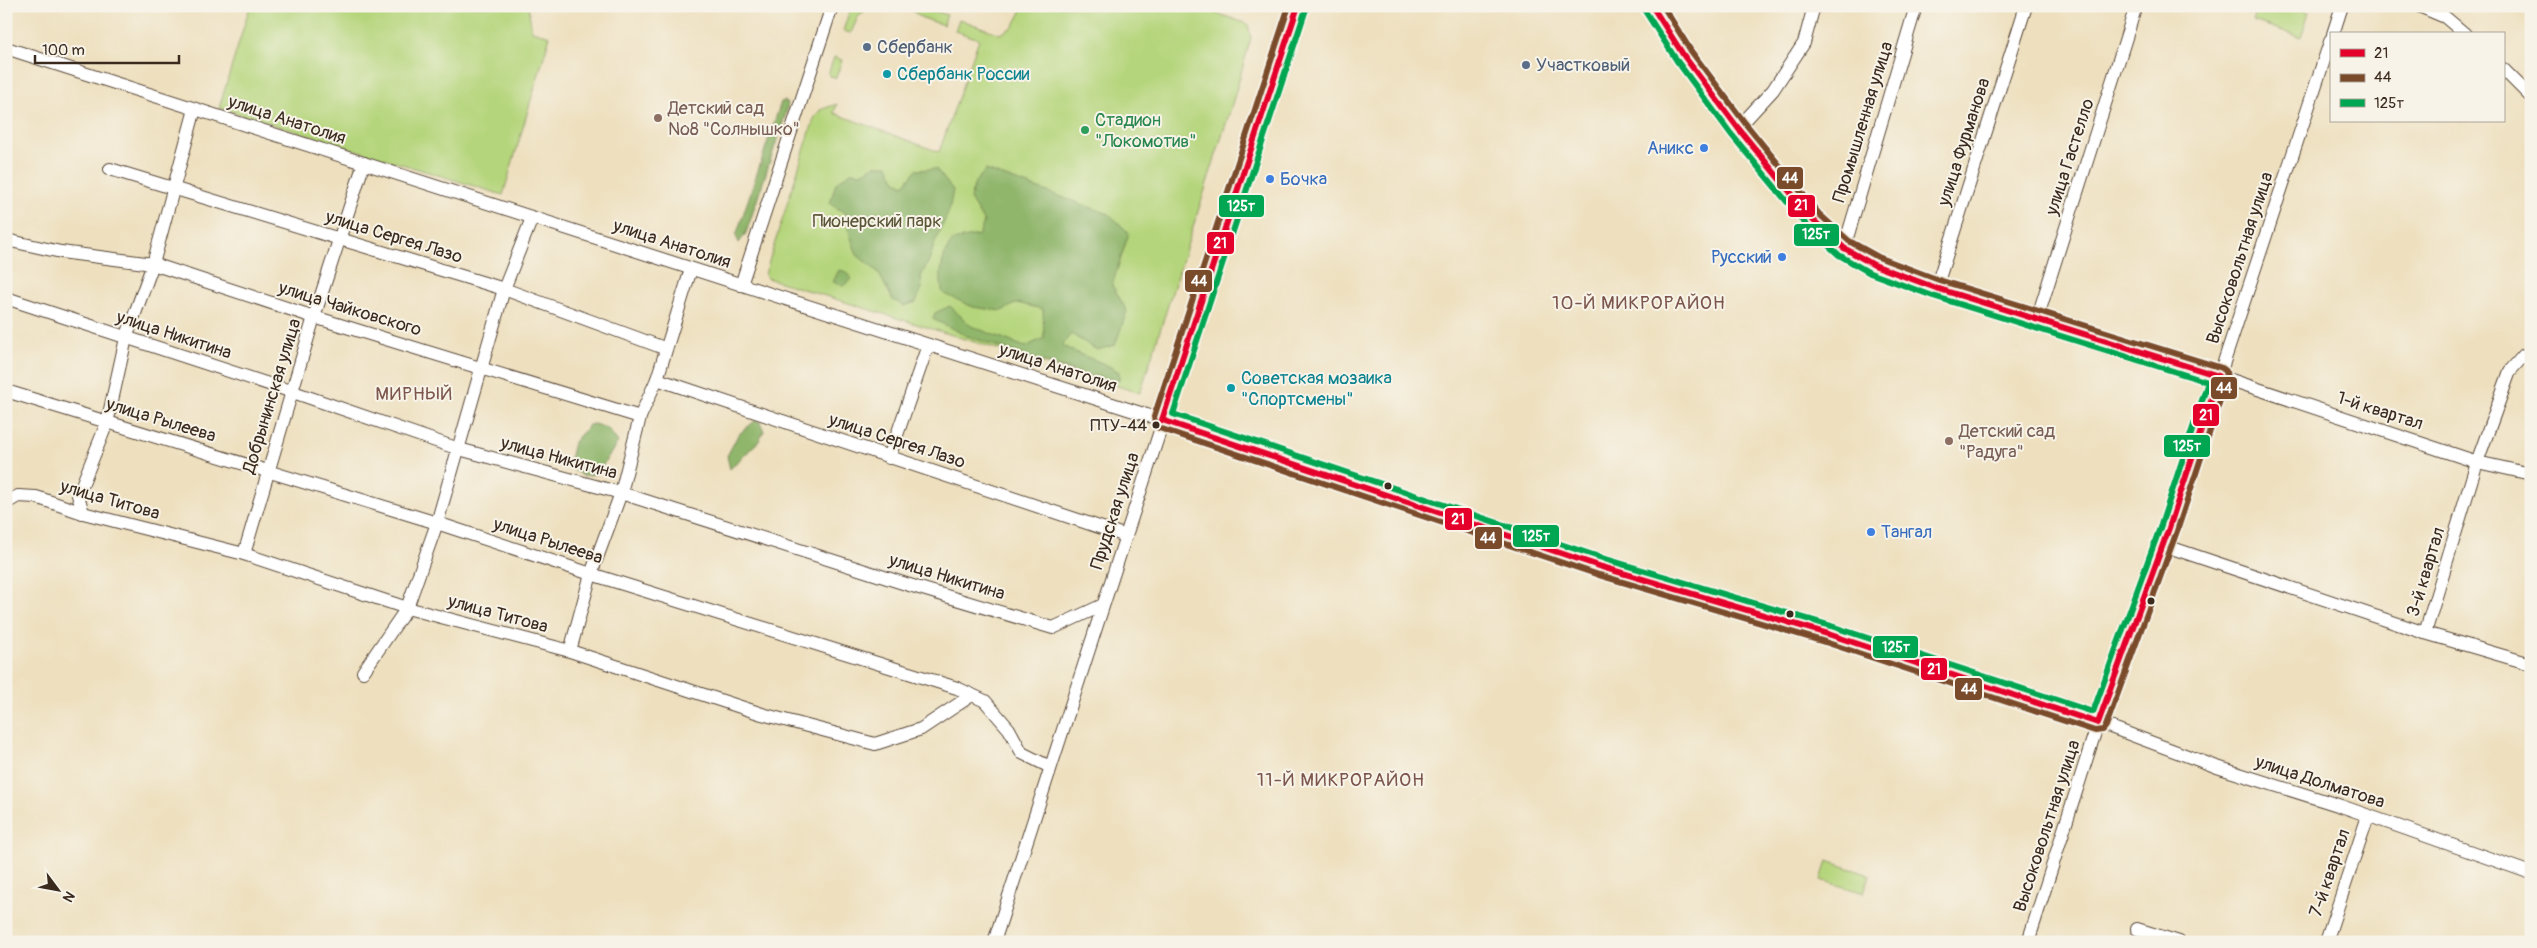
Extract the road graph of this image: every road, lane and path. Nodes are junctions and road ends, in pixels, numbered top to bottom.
1 (832, 6) edge
2 (1298, 6) edge
3 (1652, 6) edge
4 (1814, 6) edge
5 (1916, 6) edge
6 (2026, 6) edge
7 (2136, 6) edge
8 (2342, 6) edge
9 (2419, 6) edge
10 (2333, 32) edge
11 (2463, 32) edge
12 (2330, 42) edge
13 (6, 48) edge
14 (2504, 70) edge
15 (2531, 97) edge
16 (195, 109) junction
17 (1738, 128) junction
18 (364, 163) junction
19 (110, 169) dead end
20 (174, 187) junction
21 (532, 218) junction
22 (340, 239) junction
23 (6, 240) edge
24 (1844, 248) junction
25 (153, 264) junction
26 (691, 269) junction
27 (741, 284) junction
28 (1936, 288) junction
29 (504, 289) junction
30 (6, 298) edge
31 (314, 317) junction
32 (2037, 319) junction
33 (126, 338) junction
34 (928, 345) junction
35 (664, 348) junction
36 (2531, 356) edge
37 (480, 367) junction
38 (2219, 376) junction
39 (657, 379) junction
40 (6, 391) edge
41 (293, 392) junction
42 (640, 417) junction
43 (1162, 420) junction
44 (107, 423) junction
45 (459, 448) junction
46 (889, 458) junction
47 (2478, 462) junction
48 (268, 471) junction
49 (2531, 474) edge
50 (621, 493) junction
51 (6, 503) edge
52 (83, 513) junction
53 (437, 523) junction
54 (1126, 536) junction
55 (2163, 545) junction
56 (244, 554) junction
57 (591, 574) junction
58 (1103, 605) junction
59 (407, 608) junction
60 (2425, 633) junction
61 (570, 651) junction
62 (2531, 664) edge
63 (363, 672) dead end
64 (972, 695) junction
65 (2098, 722) junction
66 (1050, 767) junction
67 (2368, 816) junction
68 (2531, 873) edge
69 (2137, 929) dead end
70 (994, 942) edge
71 (2028, 942) edge
72 (2179, 942) edge
73 (2326, 942) edge

1 - 27 street
2 - 43 street, Прудская улица
3 - 17 street, 1-й квартал
4 - 17 street
5 - 24 street, Промышленная улица
6 - 28 street, улица Фурманова
7 - 32 street, улица Гастелло
8 - 10 street
9 - 11 street
12 - 38 street, Высоковольтная улица
13 - 16 street, улица Анатолия
14 - 15 street
16 - 18 street, улица Анатолия
16 - 20 street
17 - 24 street, 1-й квартал
18 - 21 street, улица Анатолия
18 - 22 street, Добрынинская улица
19 - 20 street, улица Сергея Лазо
20 - 22 street, улица Сергея Лазо
20 - 25 street
21 - 26 street, улица Анатолия
21 - 29 street
22 - 29 street, улица Сергея Лазо
22 - 31 street, Добрынинская улица
23 - 25 street, улица Чайковского
24 - 28 street, 1-й квартал
25 - 31 street, улица Чайковского
25 - 33 street
26 - 27 street, улица Анатолия
26 - 35 street
27 - 34 street, улица Анатолия
28 - 32 street, 1-й квартал
29 - 35 street, улица Сергея Лазо
29 - 37 street
30 - 33 street, улица Никитина
31 - 37 street, улица Чайковского
31 - 41 street, Добрынинская улица
32 - 38 street, 1-й квартал
33 - 41 street, улица Никитина
33 - 44 street
34 - 43 street, улица Анатолия
34 - 46 street
35 - 39 street
36 - 47 street, 3-й квартал
37 - 42 street, улица Чайковского
37 - 45 street
38 - 47 street, 1-й квартал
38 - 55 street, Высоковольтная улица
39 - 42 street
39 - 46 street, улица Сергея Лазо
40 - 44 street, улица Рылеева
41 - 45 street, улица Никитина
41 - 48 street, Добрынинская улица
42 - 50 street
43 - 54 street, Прудская улица
43 - 65 street, улица Анатолия
44 - 48 street, улица Рылеева
44 - 52 street
45 - 50 street, улица Никитина
45 - 53 street
46 - 54 street, улица Сергея Лазо
47 - 49 street, 1-й квартал
47 - 60 street, 3-й квартал
48 - 53 street, улица Рылеева
48 - 56 street, Добрынинская улица
50 - 57 street
50 - 58 street, улица Никитина
51 - 52 street, улица Титова
52 - 56 street, улица Титова
53 - 57 street, улица Рылеева
53 - 59 street
54 - 58 street, Прудская улица
55 - 60 street, 3-й квартал
55 - 65 street, Высоковольтная улица
56 - 59 street, улица Титова
57 - 61 street
57 - 64 street, улица Рылеева
58 - 66 street, Прудская улица
59 - 61 street, улица Титова
59 - 63 street
60 - 62 street
61 - 64 street, улица Титова
64 - 66 street, улица Рылеева
65 - 67 street, улица Долматова
65 - 71 street, Высоковольтная улица
66 - 70 street, Прудская улица
67 - 68 street, улица Долматова
67 - 73 street, 7-й квартал
69 - 72 street

